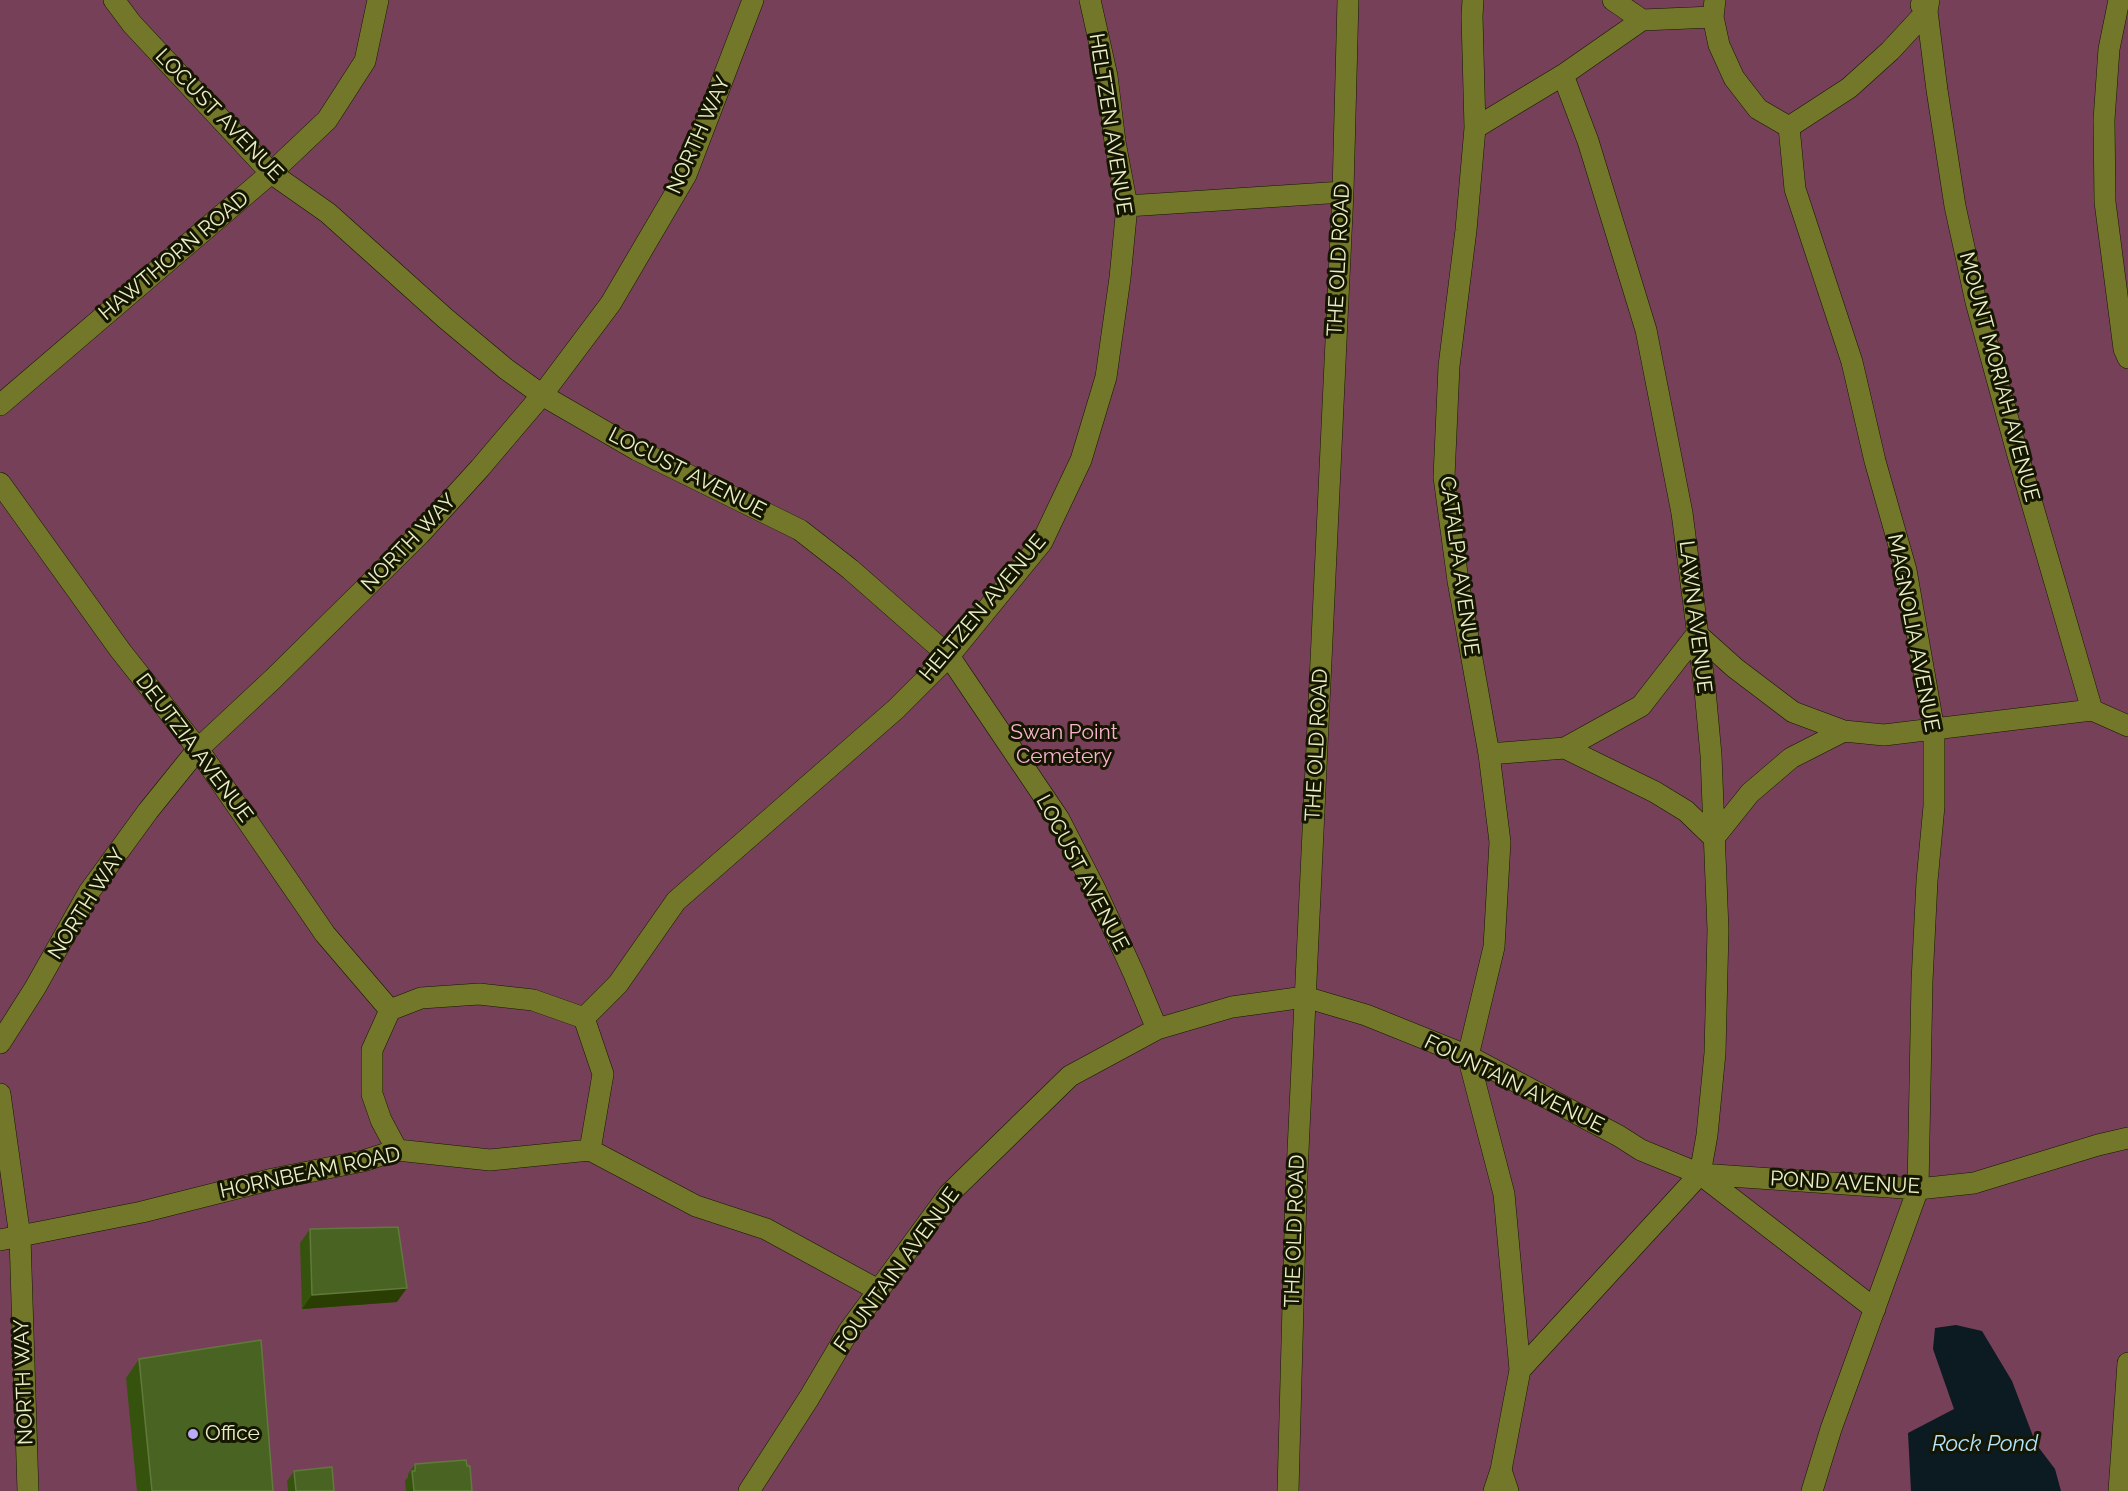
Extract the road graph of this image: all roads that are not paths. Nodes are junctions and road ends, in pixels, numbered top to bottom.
1 (114, 0) edge
2 (378, 0) edge
3 (753, 0) edge
4 (1090, 0) edge
5 (1348, 0) edge
6 (1473, 0) edge
7 (1613, 0) edge
8 (2119, 0) edge
9 (1924, 4) edge
10 (1714, 9) edge
11 (1642, 20) junction
12 (1563, 75) junction
13 (1790, 127) junction
14 (1475, 128) junction
15 (271, 173) junction
16 (1343, 192) junction
17 (1127, 206) junction
18 (2128, 358) edge
19 (542, 395) junction
20 (0, 405) edge
21 (0, 483) edge
22 (1696, 634) junction
23 (949, 656) junction
24 (2092, 710) junction
25 (2128, 726) edge
26 (1934, 730) junction
27 (1844, 731) junction
28 (1565, 748) junction
29 (198, 749) junction
30 (1489, 754) junction
31 (1714, 838) junction
32 (1305, 997) junction
33 (390, 1010) junction
34 (584, 1018) junction
35 (1157, 1029) junction
36 (0, 1043) edge
37 (1468, 1056) junction
38 (0, 1094) edge
39 (2128, 1138) edge
40 (397, 1150) junction
41 (590, 1150) junction
42 (1700, 1174) junction
43 (1918, 1189) junction
44 (10, 1238) edge
45 (878, 1290) junction
46 (1875, 1309) junction
47 (2128, 1363) edge
48 (1520, 1370) junction
49 (1502, 1470) junction
50 (28, 1491) edge
51 (749, 1491) edge
52 (1288, 1491) edge
53 (1494, 1491) edge
54 (1508, 1491) edge
55 (1812, 1491) edge
56 (2119, 1491) edge

1 - 15 lane, LOCUST AVENUE
2 - 15 lane, HAWTHORN ROAD
3 - 19 lane, NORTH WAY
4 - 17 lane, HELTZEN AVENUE
5 - 16 lane, THE OLD ROAD
6 - 14 lane, CATALPA AVENUE
7 - 11 lane
8 - 18 lane
9 - 13 lane
9 - 24 lane, MOUNT MORIAH AVENUE
10 - 11 lane
10 - 13 lane
11 - 12 lane
12 - 14 lane
12 - 22 lane, LAWN AVENUE
13 - 26 lane, MAGNOLIA AVENUE
14 - 30 lane, CATALPA AVENUE
15 - 19 lane, LOCUST AVENUE
15 - 20 lane, HAWTHORN ROAD
16 - 17 lane
16 - 32 lane, THE OLD ROAD
17 - 23 lane, HELTZEN AVENUE
19 - 23 lane, LOCUST AVENUE
19 - 29 lane, NORTH WAY
21 - 29 lane, DEUTZIA AVENUE
22 - 27 lane
22 - 28 lane
22 - 31 lane, LAWN AVENUE
23 - 34 lane, HELTZEN AVENUE
23 - 35 lane, LOCUST AVENUE
24 - 25 lane
24 - 26 lane
26 - 27 lane
26 - 43 lane, MAGNOLIA AVENUE
27 - 31 lane
28 - 30 lane
28 - 31 lane
29 - 33 lane, DEUTZIA AVENUE
29 - 36 lane, NORTH WAY
30 - 37 lane, CATALPA AVENUE
31 - 42 lane, LAWN AVENUE
32 - 35 lane, FOUNTAIN AVENUE
32 - 37 lane, FOUNTAIN AVENUE
32 - 52 lane, THE OLD ROAD
33 - 34 lane
33 - 40 lane
34 - 41 lane
35 - 45 lane, FOUNTAIN AVENUE
37 - 42 lane, FOUNTAIN AVENUE
37 - 48 lane
38 - 44 lane, NORTH WAY
39 - 43 lane, POND AVENUE
40 - 41 lane, HORNBEAM ROAD
40 - 44 lane, HORNBEAM ROAD
41 - 45 lane
42 - 43 lane, POND AVENUE
42 - 46 lane, FOUNTAIN AVENUE
42 - 48 lane
43 - 46 lane, MAGNOLIA AVENUE
44 - 50 lane, NORTH WAY
45 - 51 lane, FOUNTAIN AVENUE
46 - 55 lane, MAGNOLIA AVENUE
47 - 56 lane
48 - 49 lane
49 - 53 lane
49 - 54 lane

